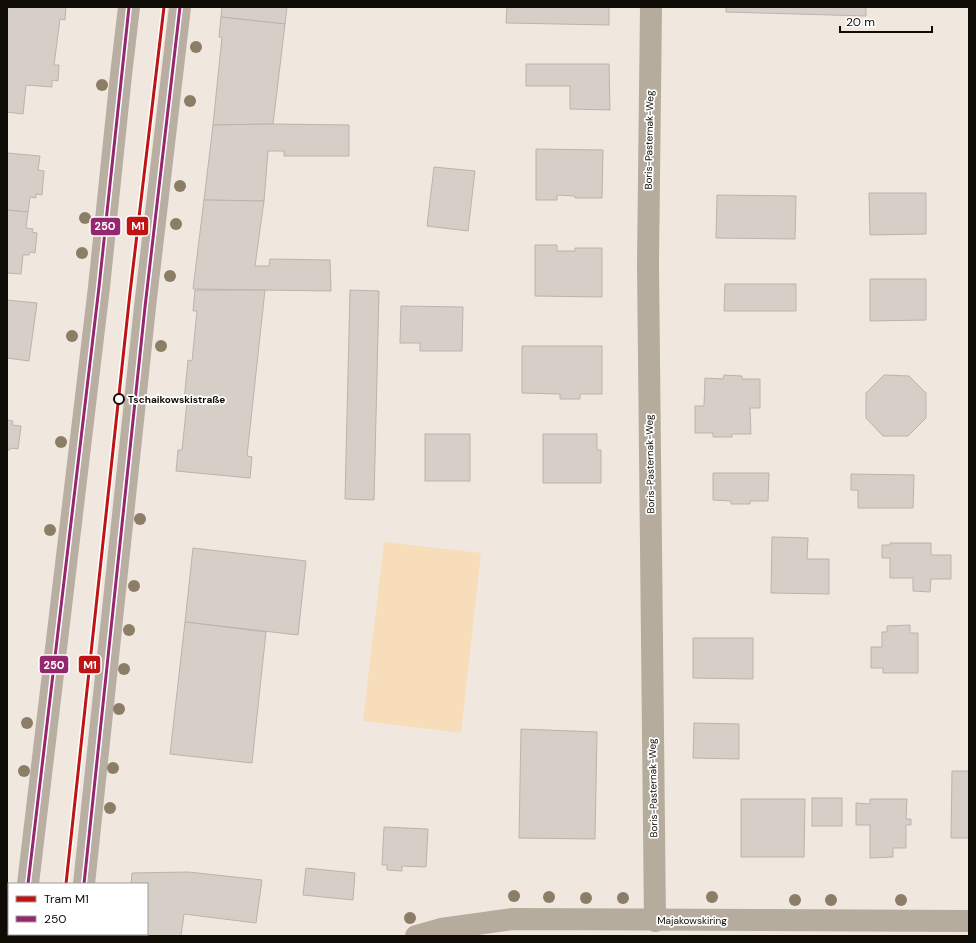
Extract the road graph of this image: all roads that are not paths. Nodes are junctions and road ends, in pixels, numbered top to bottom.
1 (129, 7) edge
2 (180, 7) edge
3 (651, 7) edge
4 (28, 883) edge
5 (84, 883) edge
6 (655, 921) junction
7 (969, 921) edge
8 (416, 936) edge

1 - 4 main road
2 - 5 main road
3 - 6 street, Boris-Pasternak-Weg
6 - 7 street, Majakowskiring
6 - 8 street, Majakowskiring

